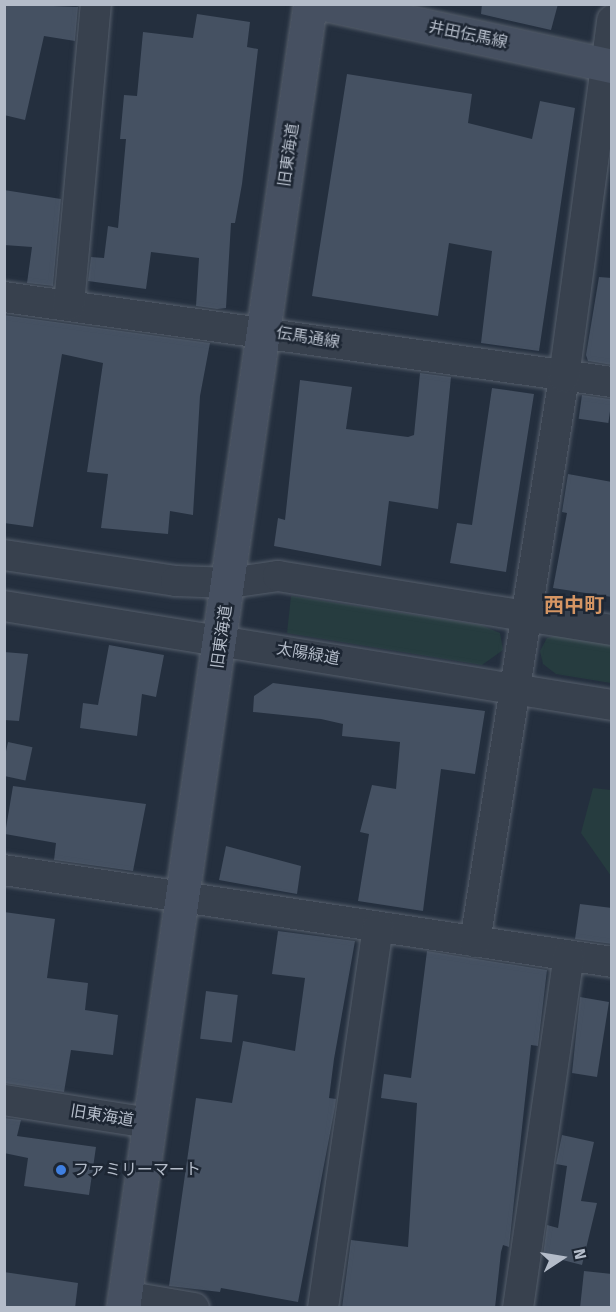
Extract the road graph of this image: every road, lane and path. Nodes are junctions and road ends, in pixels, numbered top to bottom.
1 (96, 4) edge
2 (310, 4) edge
3 (325, 4) edge
4 (612, 20) edge
5 (609, 65) edge
6 (4, 297) edge
7 (69, 305) junction
8 (265, 332) junction
9 (564, 377) junction
10 (612, 382) edge
11 (4, 555) edge
12 (230, 583) junction
13 (4, 606) edge
14 (527, 618) junction
15 (612, 630) edge
16 (222, 638) junction
17 (515, 691) junction
18 (612, 705) edge
19 (4, 870) edge
20 (183, 897) junction
21 (378, 928) junction
22 (475, 942) junction
23 (569, 956) junction
24 (612, 962) edge
25 (4, 1100) edge
26 (149, 1123) junction
27 (124, 1302) edge
28 (194, 1308) edge
29 (323, 1308) edge
30 (518, 1308) edge

1 - 7 street
2 - 8 street, 旧東海道
3 - 5 street, 井田伝馬線
4 - 5 street
5 - 9 street
6 - 7 street, 伝馬通線
7 - 8 street, 伝馬通線
8 - 9 street, 伝馬通線
8 - 12 street, 旧東海道
9 - 10 street, 伝馬通線
9 - 14 street
11 - 12 street
12 - 14 street
12 - 16 street, 旧東海道
13 - 16 street, 太陽緑道
14 - 15 street
14 - 17 street
16 - 17 street, 太陽緑道
16 - 20 street, 旧東海道
17 - 18 street, 太陽緑道
17 - 22 street
19 - 20 street
20 - 21 street
20 - 26 street, 旧東海道
21 - 22 street
21 - 29 street
22 - 23 street
23 - 24 street
23 - 30 street
25 - 26 street, 旧東海道
26 - 27 street
27 - 28 street

